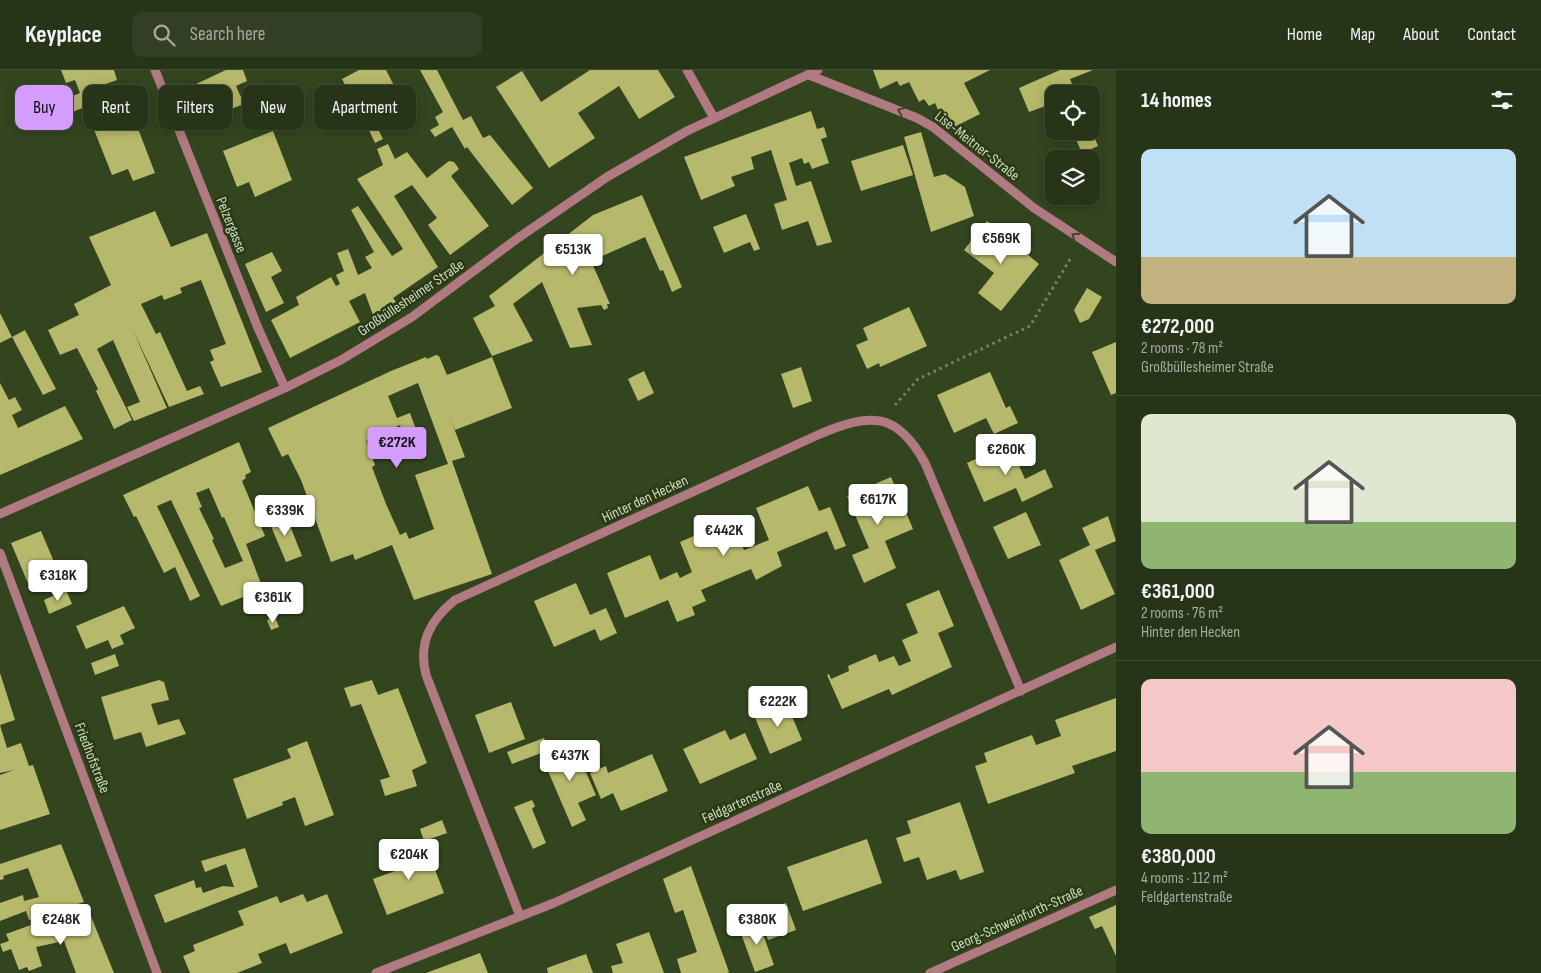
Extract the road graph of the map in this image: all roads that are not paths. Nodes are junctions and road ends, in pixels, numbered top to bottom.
1 (155, 70) edge
2 (687, 70) edge
3 (818, 70) edge
4 (809, 75) junction
5 (714, 118) junction
6 (1116, 262) edge
7 (284, 388) junction
8 (0, 514) edge
9 (0, 553) edge
10 (1116, 647) edge
11 (1020, 691) junction
12 (1116, 890) edge
13 (520, 916) junction
14 (157, 973) edge
15 (376, 973) edge
16 (930, 973) edge

1 - 7 street, Pelzergasse
2 - 5 street
3 - 4 street, Großbüllesheimer Straße
4 - 5 street, Großbüllesheimer Straße
6 -> 4 street, Lise-Meitner-Straße
5 - 7 street, Großbüllesheimer Straße
7 - 8 street, Großbüllesheimer Straße
9 - 14 street, Friedhofstraße
10 - 11 street, Feldgartenstraße
11 - 13 street, Feldgartenstraße
11 - 13 street, Hinter den Hecken
12 - 16 street, Georg-Schweinfurth-Straße
13 - 15 street, Feldgartenstraße

